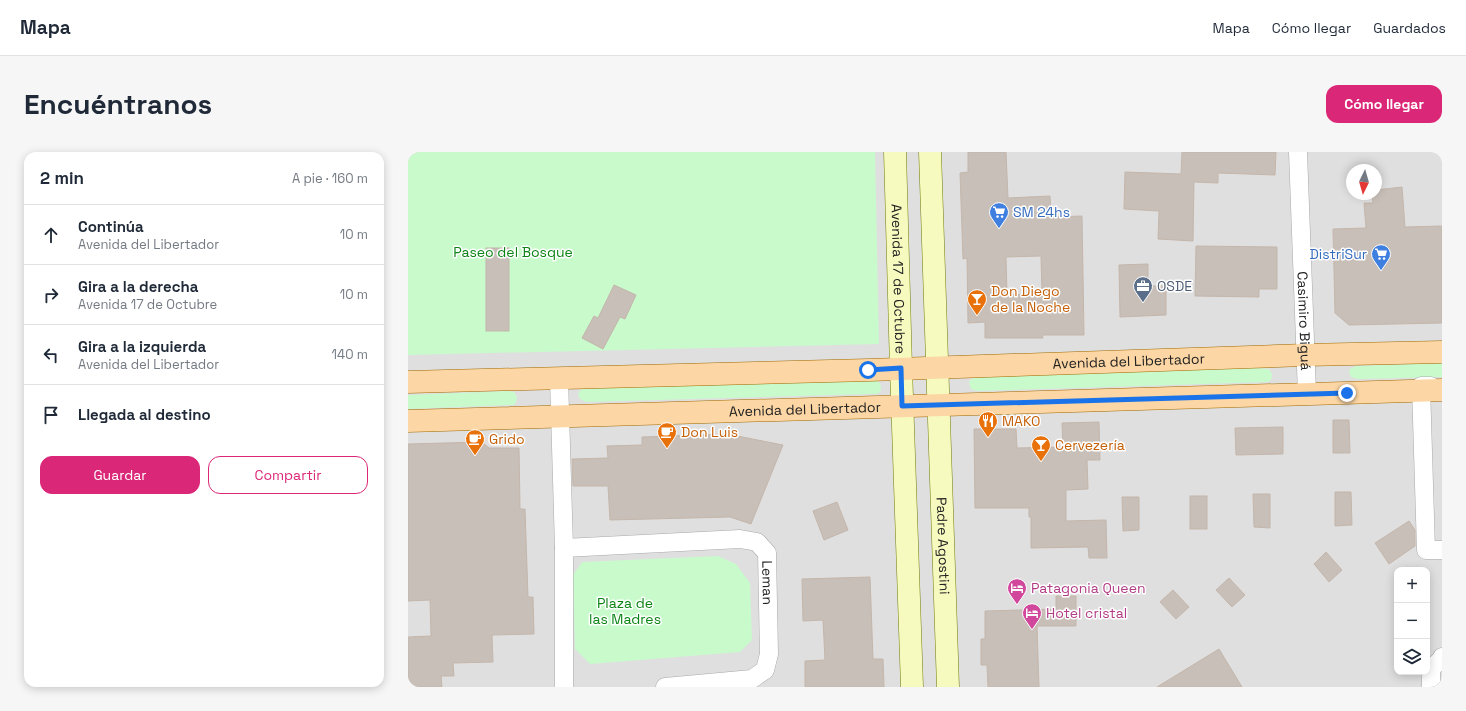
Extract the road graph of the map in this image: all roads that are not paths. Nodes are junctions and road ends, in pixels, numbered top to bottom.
1 (895, 152) edge
2 (930, 152) edge
3 (1298, 152) edge
4 (1442, 352) edge
5 (1306, 355) junction
6 (937, 367) junction
7 (901, 368) junction
8 (559, 378) junction
9 (408, 382) edge
10 (1442, 386) edge
11 (1432, 390) edge
12 (1307, 394) junction
13 (938, 405) junction
14 (902, 406) junction
15 (559, 416) junction
16 (408, 421) edge
17 (564, 548) junction
18 (1442, 550) edge
19 (1442, 657) edge
20 (564, 687) edge
21 (665, 687) edge
22 (912, 687) edge
23 (948, 687) edge
24 (1431, 687) edge

1 - 7 main road, Avenida 17 de Octubre
2 - 6 main road
3 - 5 street, Casimiro Biguá
4 - 5 main road, Avenida del Libertador
5 - 6 main road, Avenida del Libertador
5 - 12 street, Casimiro Biguá
6 - 7 main road, Avenida del Libertador
6 - 13 main road
7 - 8 main road, Avenida del Libertador
7 - 14 main road, Avenida 17 de Octubre
8 - 9 main road, Avenida del Libertador
8 - 15 street
10 - 11 street
11 - 12 main road, Avenida del Libertador
11 - 18 street
12 - 13 main road, Avenida del Libertador
13 - 14 main road, Avenida del Libertador
13 - 23 main road, Padre Agostini
14 - 15 main road, Avenida del Libertador
14 - 22 main road
15 - 16 main road, Avenida del Libertador
15 - 17 street
17 - 20 street
17 - 21 street, Leman
19 - 24 street

